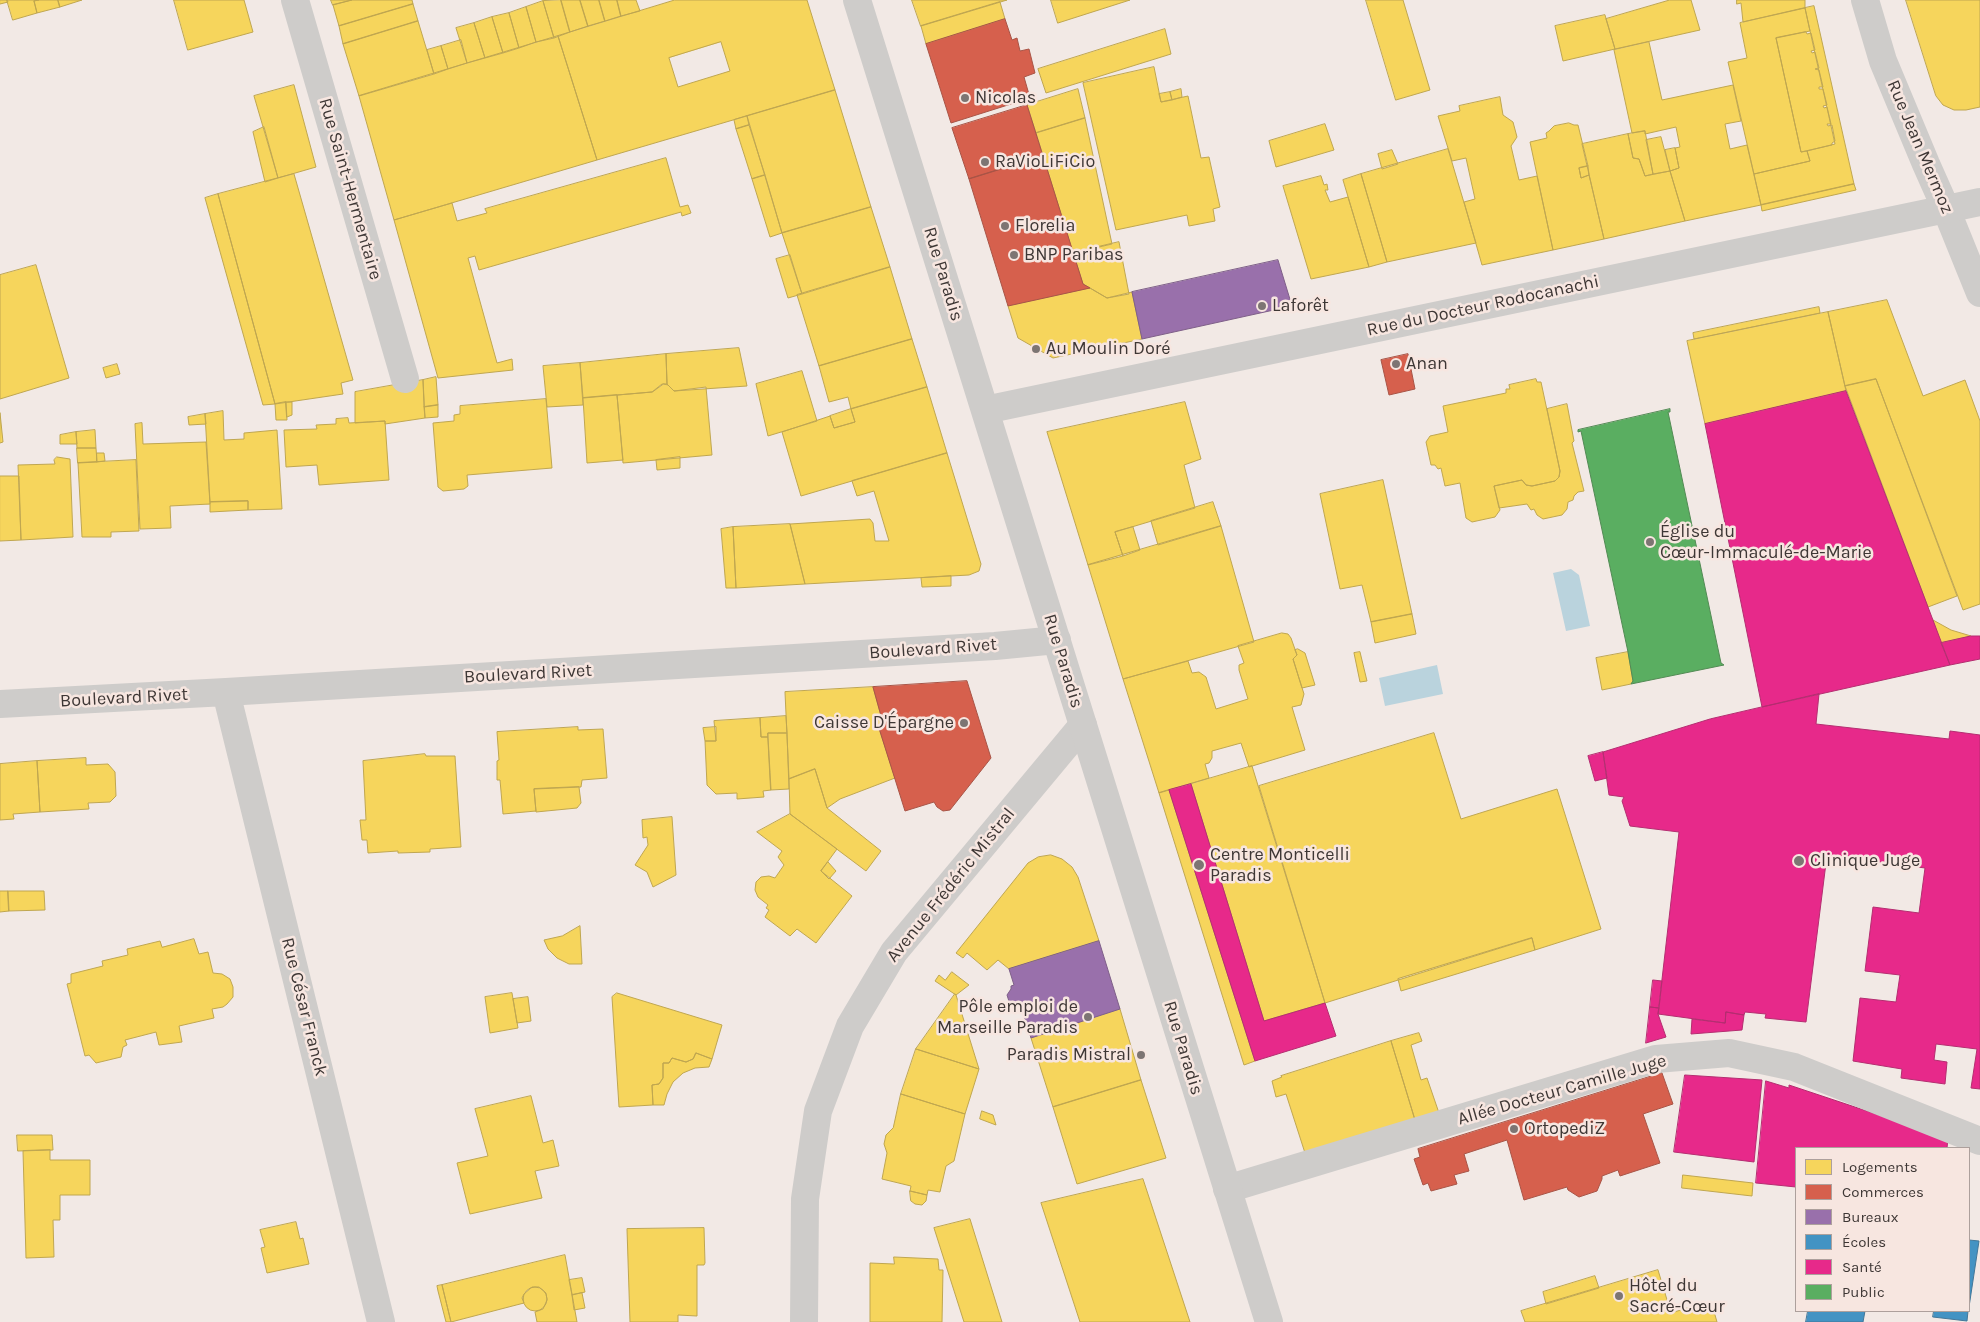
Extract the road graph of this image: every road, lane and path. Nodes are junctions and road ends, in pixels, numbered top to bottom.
1 (295, 0) edge
2 (857, 0) edge
3 (1865, 0) edge
4 (1980, 202) edge
5 (1946, 209) junction
6 (1980, 293) edge
7 (405, 379) dead end
8 (985, 410) junction
9 (1057, 640) junction
10 (226, 692) junction
11 (0, 704) edge
12 (1083, 725) junction
13 (1980, 1141) edge
14 (1227, 1189) junction
15 (382, 1322) edge
16 (804, 1322) edge
17 (1269, 1322) edge

1 - 7 street, Rue Saint-Hermentaire
2 - 8 street, Rue Paradis
3 - 5 street, Rue Jean Mermoz
4 - 5 street, Rue du Docteur Rodocanachi
5 - 6 street, Rue Jean Mermoz
5 - 8 street, Rue du Docteur Rodocanachi
8 - 9 street, Rue Paradis
9 - 10 street, Boulevard Rivet
9 - 12 street, Rue Paradis
10 - 11 street, Boulevard Rivet
10 - 15 street, Rue César Franck
12 - 14 street, Rue Paradis
12 - 16 street, Avenue Frédéric Mistral
13 - 14 street, Allée Docteur Camille Juge
14 - 17 street, Rue Paradis

